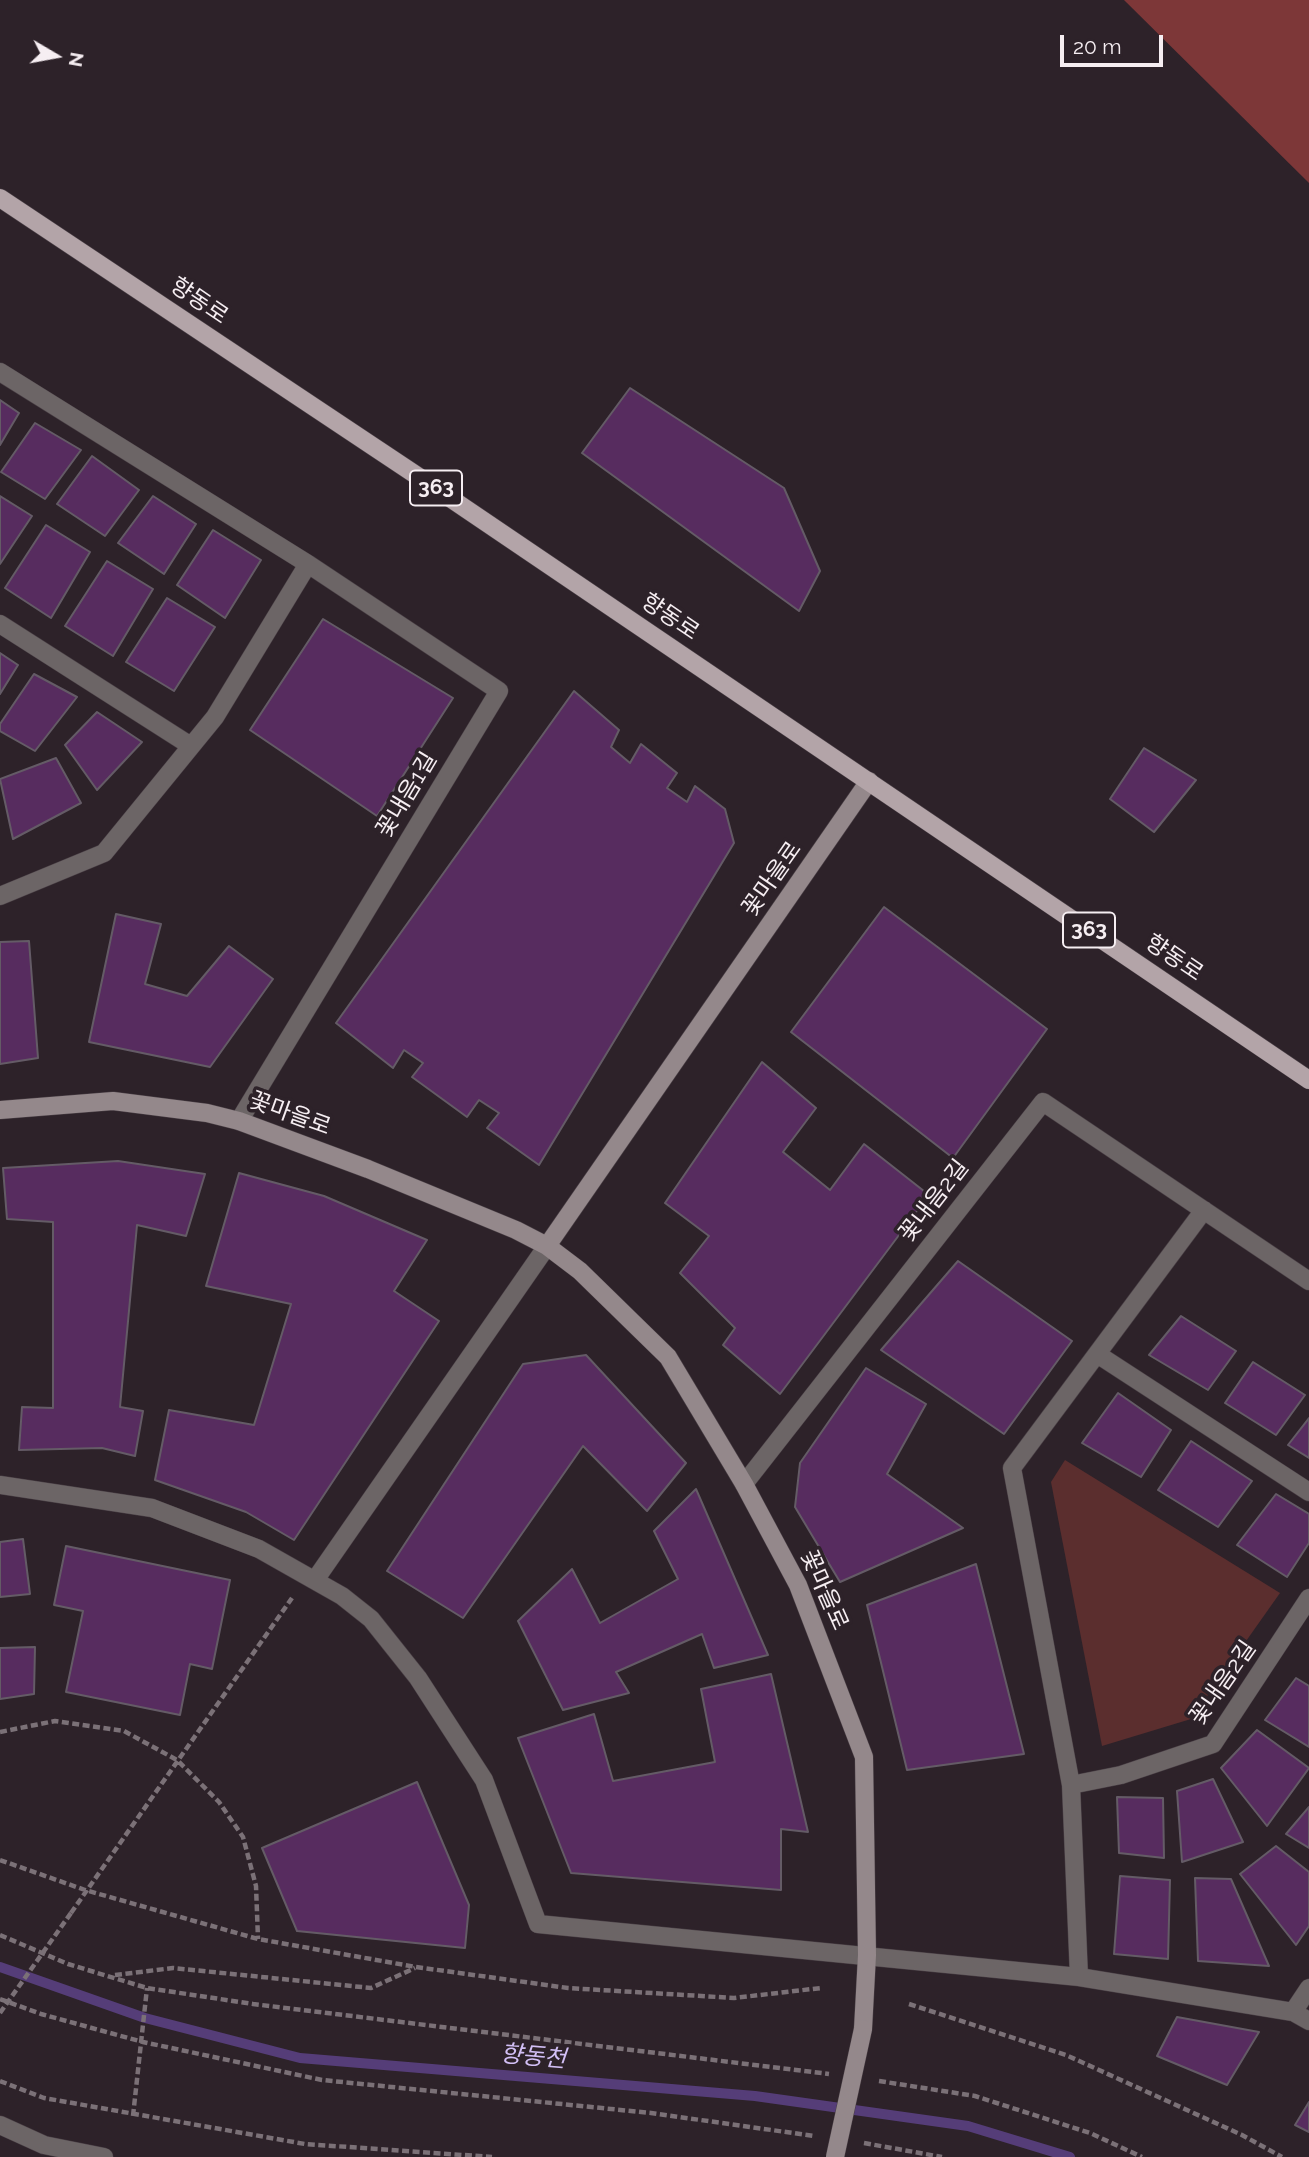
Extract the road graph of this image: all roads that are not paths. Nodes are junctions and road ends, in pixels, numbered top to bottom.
1 (0, 198) edge
2 (0, 372) edge
3 (308, 564) junction
4 (0, 624) edge
5 (191, 746) junction
6 (869, 781) junction
7 (0, 896) edge
8 (1309, 1080) edge
9 (0, 1110) edge
10 (239, 1121) junction
11 (1203, 1210) junction
12 (547, 1246) junction
13 (1309, 1281) edge
14 (1097, 1354) junction
15 (744, 1484) junction
16 (0, 1485) edge
17 (1309, 1492) edge
18 (315, 1580) junction
19 (1309, 1598) edge
20 (1071, 1785) junction
21 (867, 1955) junction
22 (1079, 1977) junction
23 (1309, 1988) edge
24 (1301, 2016) edge
25 (0, 2126) edge
26 (104, 2157) edge
27 (835, 2157) edge

1 - 6 main road, 향동로 / 363
2 - 3 street, 꽃내음1길
3 - 5 street
3 - 10 street, 꽃내음1길
4 - 5 street
5 - 7 street
6 - 8 main road, 향동로 / 363
6 - 12 street, 꽃마을로
9 - 10 street, 꽃마을로
10 - 12 street, 꽃마을로
11 - 13 street, 꽃내음2길
11 - 14 street
11 - 15 street, 꽃내음2길
12 - 15 street, 꽃마을로
12 - 18 street, 꽃마을로
14 - 17 street
14 - 20 street
15 - 21 street, 꽃마을로
16 - 18 street
18 - 21 street
19 - 20 street, 꽃내음2길
20 - 22 street
21 - 22 street
21 - 27 street, 꽃마을로, bridge
22 - 24 street
23 - 24 street
25 - 26 street

